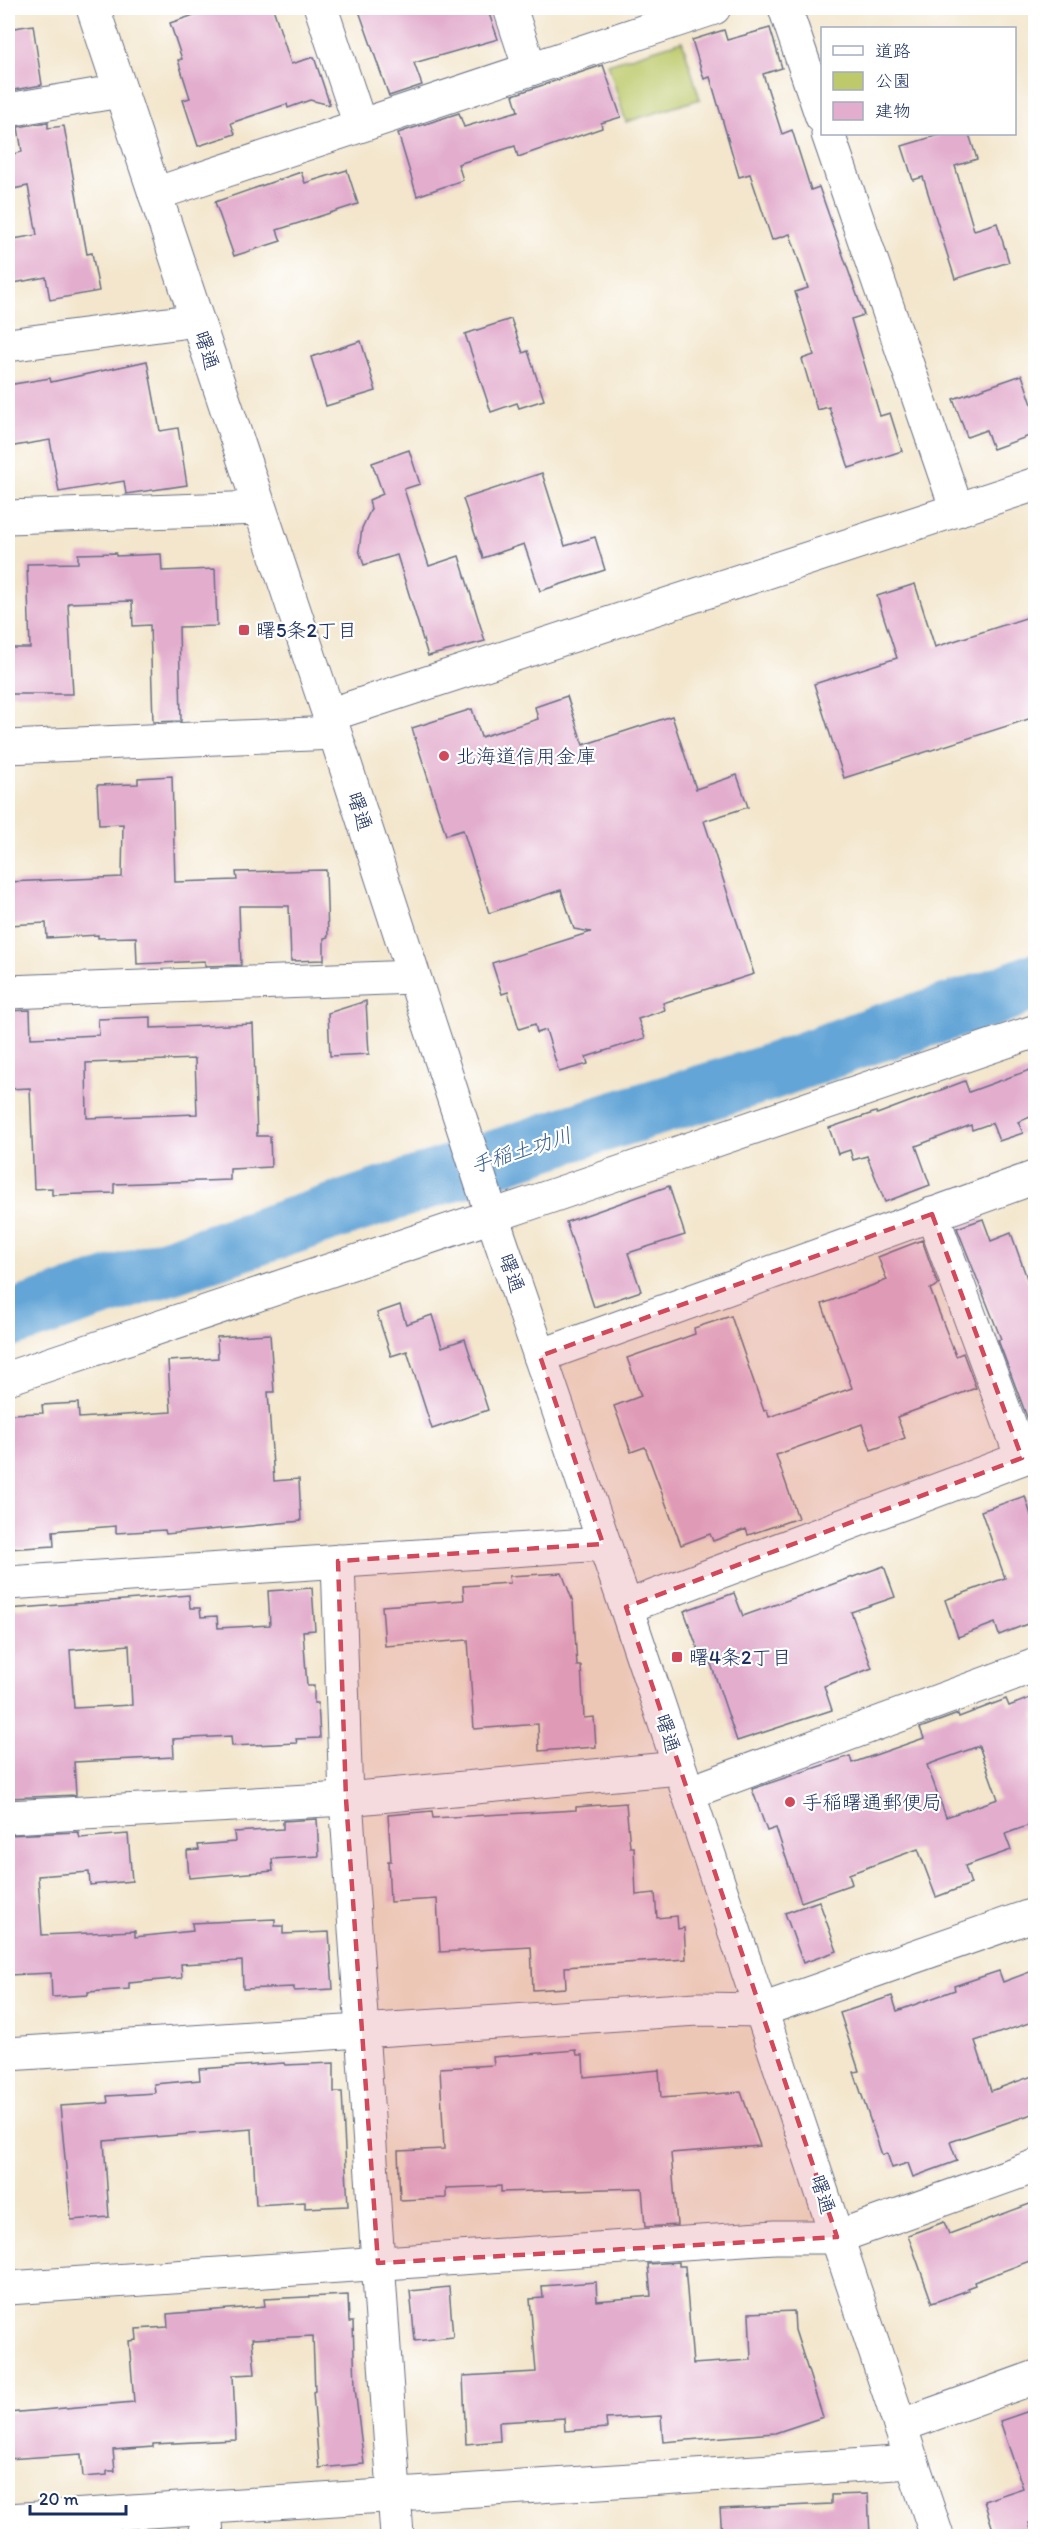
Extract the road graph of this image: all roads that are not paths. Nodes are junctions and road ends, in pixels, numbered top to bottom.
1 (93, 8) edge
2 (321, 8) edge
3 (510, 8) edge
4 (714, 8) edge
5 (785, 8) edge
6 (530, 69) junction
7 (120, 91) junction
8 (8, 110) edge
9 (821, 114) edge
10 (360, 125) junction
11 (828, 135) edge
12 (155, 194) junction
13 (197, 320) junction
14 (8, 345) edge
15 (1035, 484) edge
16 (259, 508) junction
17 (957, 510) junction
18 (8, 517) edge
19 (332, 724) junction
20 (8, 747) edge
21 (414, 977) junction
22 (8, 992) edge
23 (1035, 1031) edge
24 (1035, 1177) edge
25 (489, 1206) junction
26 (932, 1214) junction
27 (540, 1356) junction
28 (8, 1378) edge
29 (1029, 1455) edge
30 (603, 1544) junction
31 (338, 1561) junction
32 (8, 1583) edge
33 (626, 1607) junction
34 (1035, 1665) edge
35 (684, 1781) junction
36 (346, 1799) junction
37 (8, 1817) edge
38 (1035, 1914) edge
39 (762, 2010) junction
40 (363, 2031) junction
41 (8, 2054) edge
42 (1035, 2166) edge
43 (837, 2237) junction
44 (378, 2263) junction
45 (8, 2288) edge
46 (1035, 2377) edge
47 (900, 2426) junction
48 (912, 2462) junction
49 (394, 2495) junction
50 (8, 2520) edge
51 (206, 2522) edge
52 (397, 2536) edge
53 (936, 2536) edge

1 - 7 street, 曙通
2 - 10 street
3 - 6 street
4 - 6 street
5 - 9 street
6 - 10 street
7 - 8 street
7 - 12 street, 曙通
10 - 12 street
11 - 17 street
12 - 13 street, 曙通
13 - 14 street
13 - 16 street, 曙通
15 - 17 street
16 - 18 street
16 - 19 street, 曙通
17 - 19 street
19 - 20 street
19 - 21 street, 曙通
21 - 22 street
21 - 25 street, 曙通
23 - 25 street
24 - 26 street
25 - 27 street, 曙通
25 - 28 street
26 - 27 street
26 - 29 street
27 - 30 street, 曙通
29 - 33 street
30 - 31 street
30 - 33 street, 曙通
31 - 32 street
31 - 36 street
33 - 35 street, 曙通
34 - 35 street
35 - 36 street
35 - 39 street, 曙通
36 - 37 street
36 - 40 street
38 - 39 street
39 - 40 street
39 - 43 street, 曙通
40 - 41 street
40 - 44 street
42 - 43 street
43 - 44 street
43 - 47 street, 曙通
44 - 45 street
44 - 49 street
46 - 47 street
47 - 48 street, 曙通
48 - 49 street
48 - 53 street, 曙通
49 - 51 street
49 - 52 street
50 - 51 street

